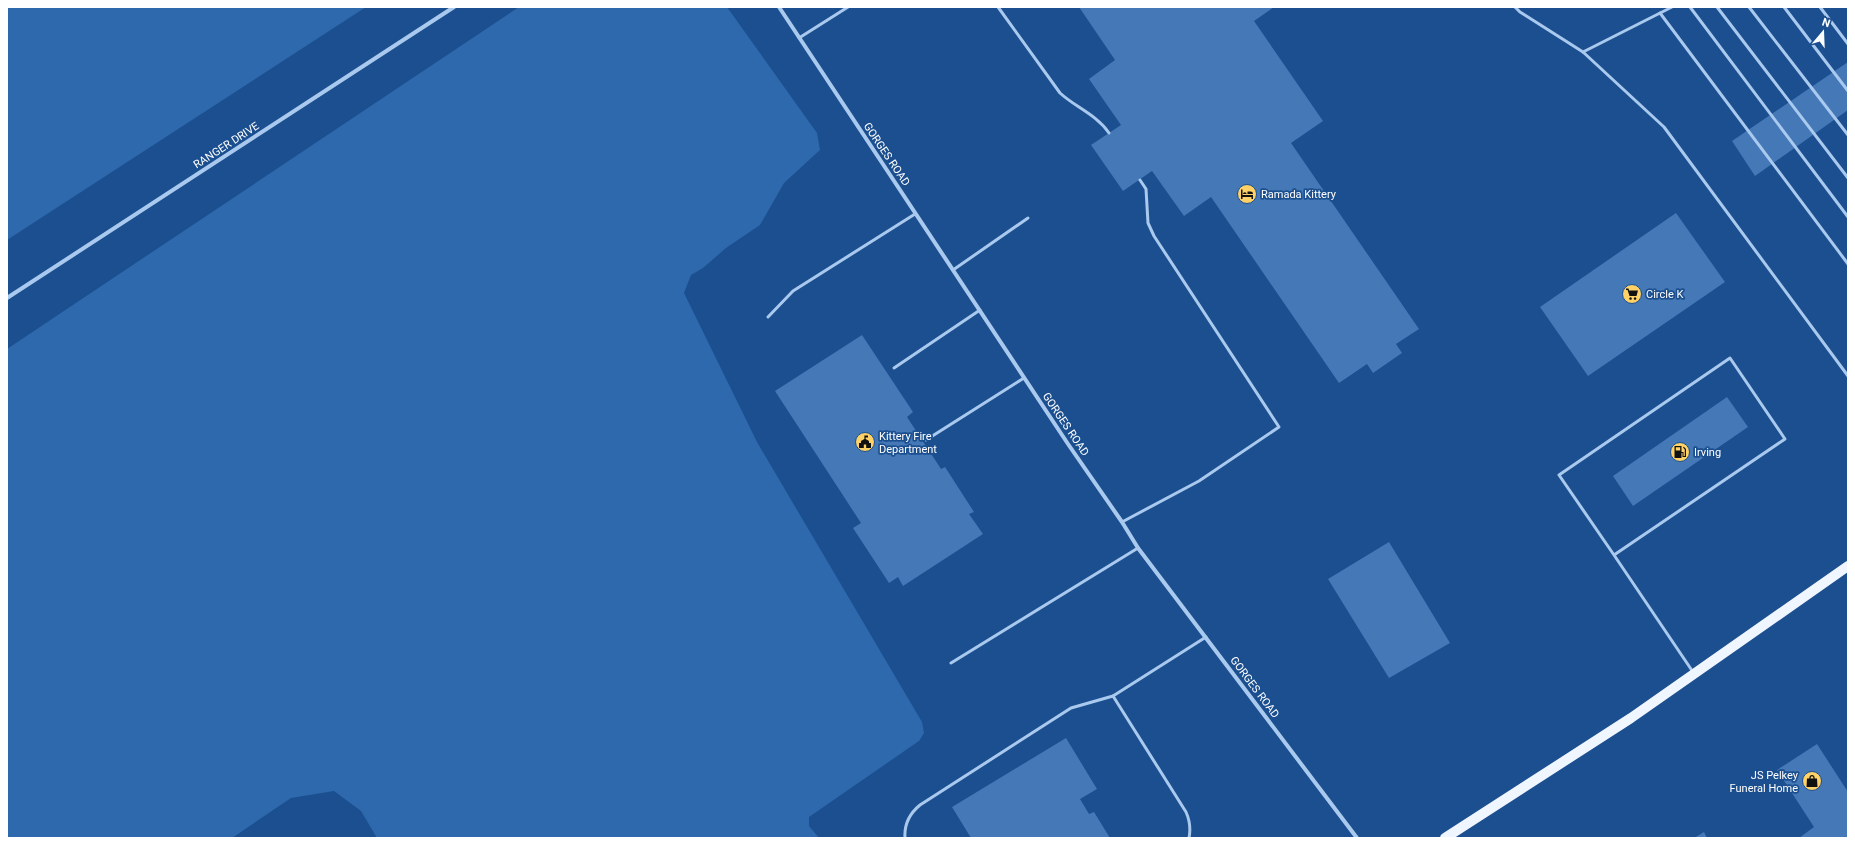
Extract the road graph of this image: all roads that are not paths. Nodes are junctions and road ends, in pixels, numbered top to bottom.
1 (454, 7) edge
2 (778, 7) edge
3 (848, 7) edge
4 (998, 7) edge
5 (1515, 7) edge
6 (1672, 7) edge
7 (1690, 7) edge
8 (1717, 7) edge
9 (1749, 7) edge
10 (1784, 7) edge
11 (1820, 7) edge
12 (1660, 13) junction
13 (799, 38) junction
14 (1848, 44) edge
15 (1583, 52) junction
16 (1848, 91) edge
17 (1109, 133) dead end
18 (1848, 135) edge
19 (1848, 178) edge
20 (1140, 180) dead end
21 (915, 214) junction
22 (1848, 217) edge
23 (1028, 218) dead end
24 (1848, 264) edge
25 (953, 270) junction
26 (7, 298) edge
27 (980, 310) junction
28 (768, 316) dead end
29 (894, 368) dead end
30 (1848, 376) edge
31 (1024, 378) junction
32 (926, 440) dead end
33 (1122, 522) junction
34 (1138, 548) junction
35 (1614, 555) junction
36 (1848, 566) edge
37 (1206, 637) junction
38 (951, 663) dead end
39 (1694, 673) junction
40 (1113, 696) junction
41 (905, 838) edge
42 (1189, 838) edge
43 (1357, 838) edge
44 (1445, 838) edge

1 - 26 street, RANGER DRIVE
2 - 13 street, GORGES ROAD
3 - 13 lane
4 - 17 lane
5 - 15 lane
6 - 12 lane
7 - 22 lane
8 - 19 lane
9 - 18 lane
10 - 16 lane
11 - 14 lane
12 - 15 lane
12 - 24 lane
13 - 21 street, GORGES ROAD
15 - 30 lane
20 - 33 lane
21 - 25 street, GORGES ROAD
21 - 28 lane
23 - 25 lane
25 - 27 street, GORGES ROAD
27 - 29 lane
27 - 31 street, GORGES ROAD
31 - 32 lane
31 - 33 street, GORGES ROAD
33 - 34 street, GORGES ROAD
34 - 37 street, GORGES ROAD
34 - 38 lane
35 - 35 lane
35 - 39 lane
36 - 39 main road
37 - 40 lane
37 - 43 street, GORGES ROAD
39 - 44 main road
40 - 41 lane
40 - 42 lane

